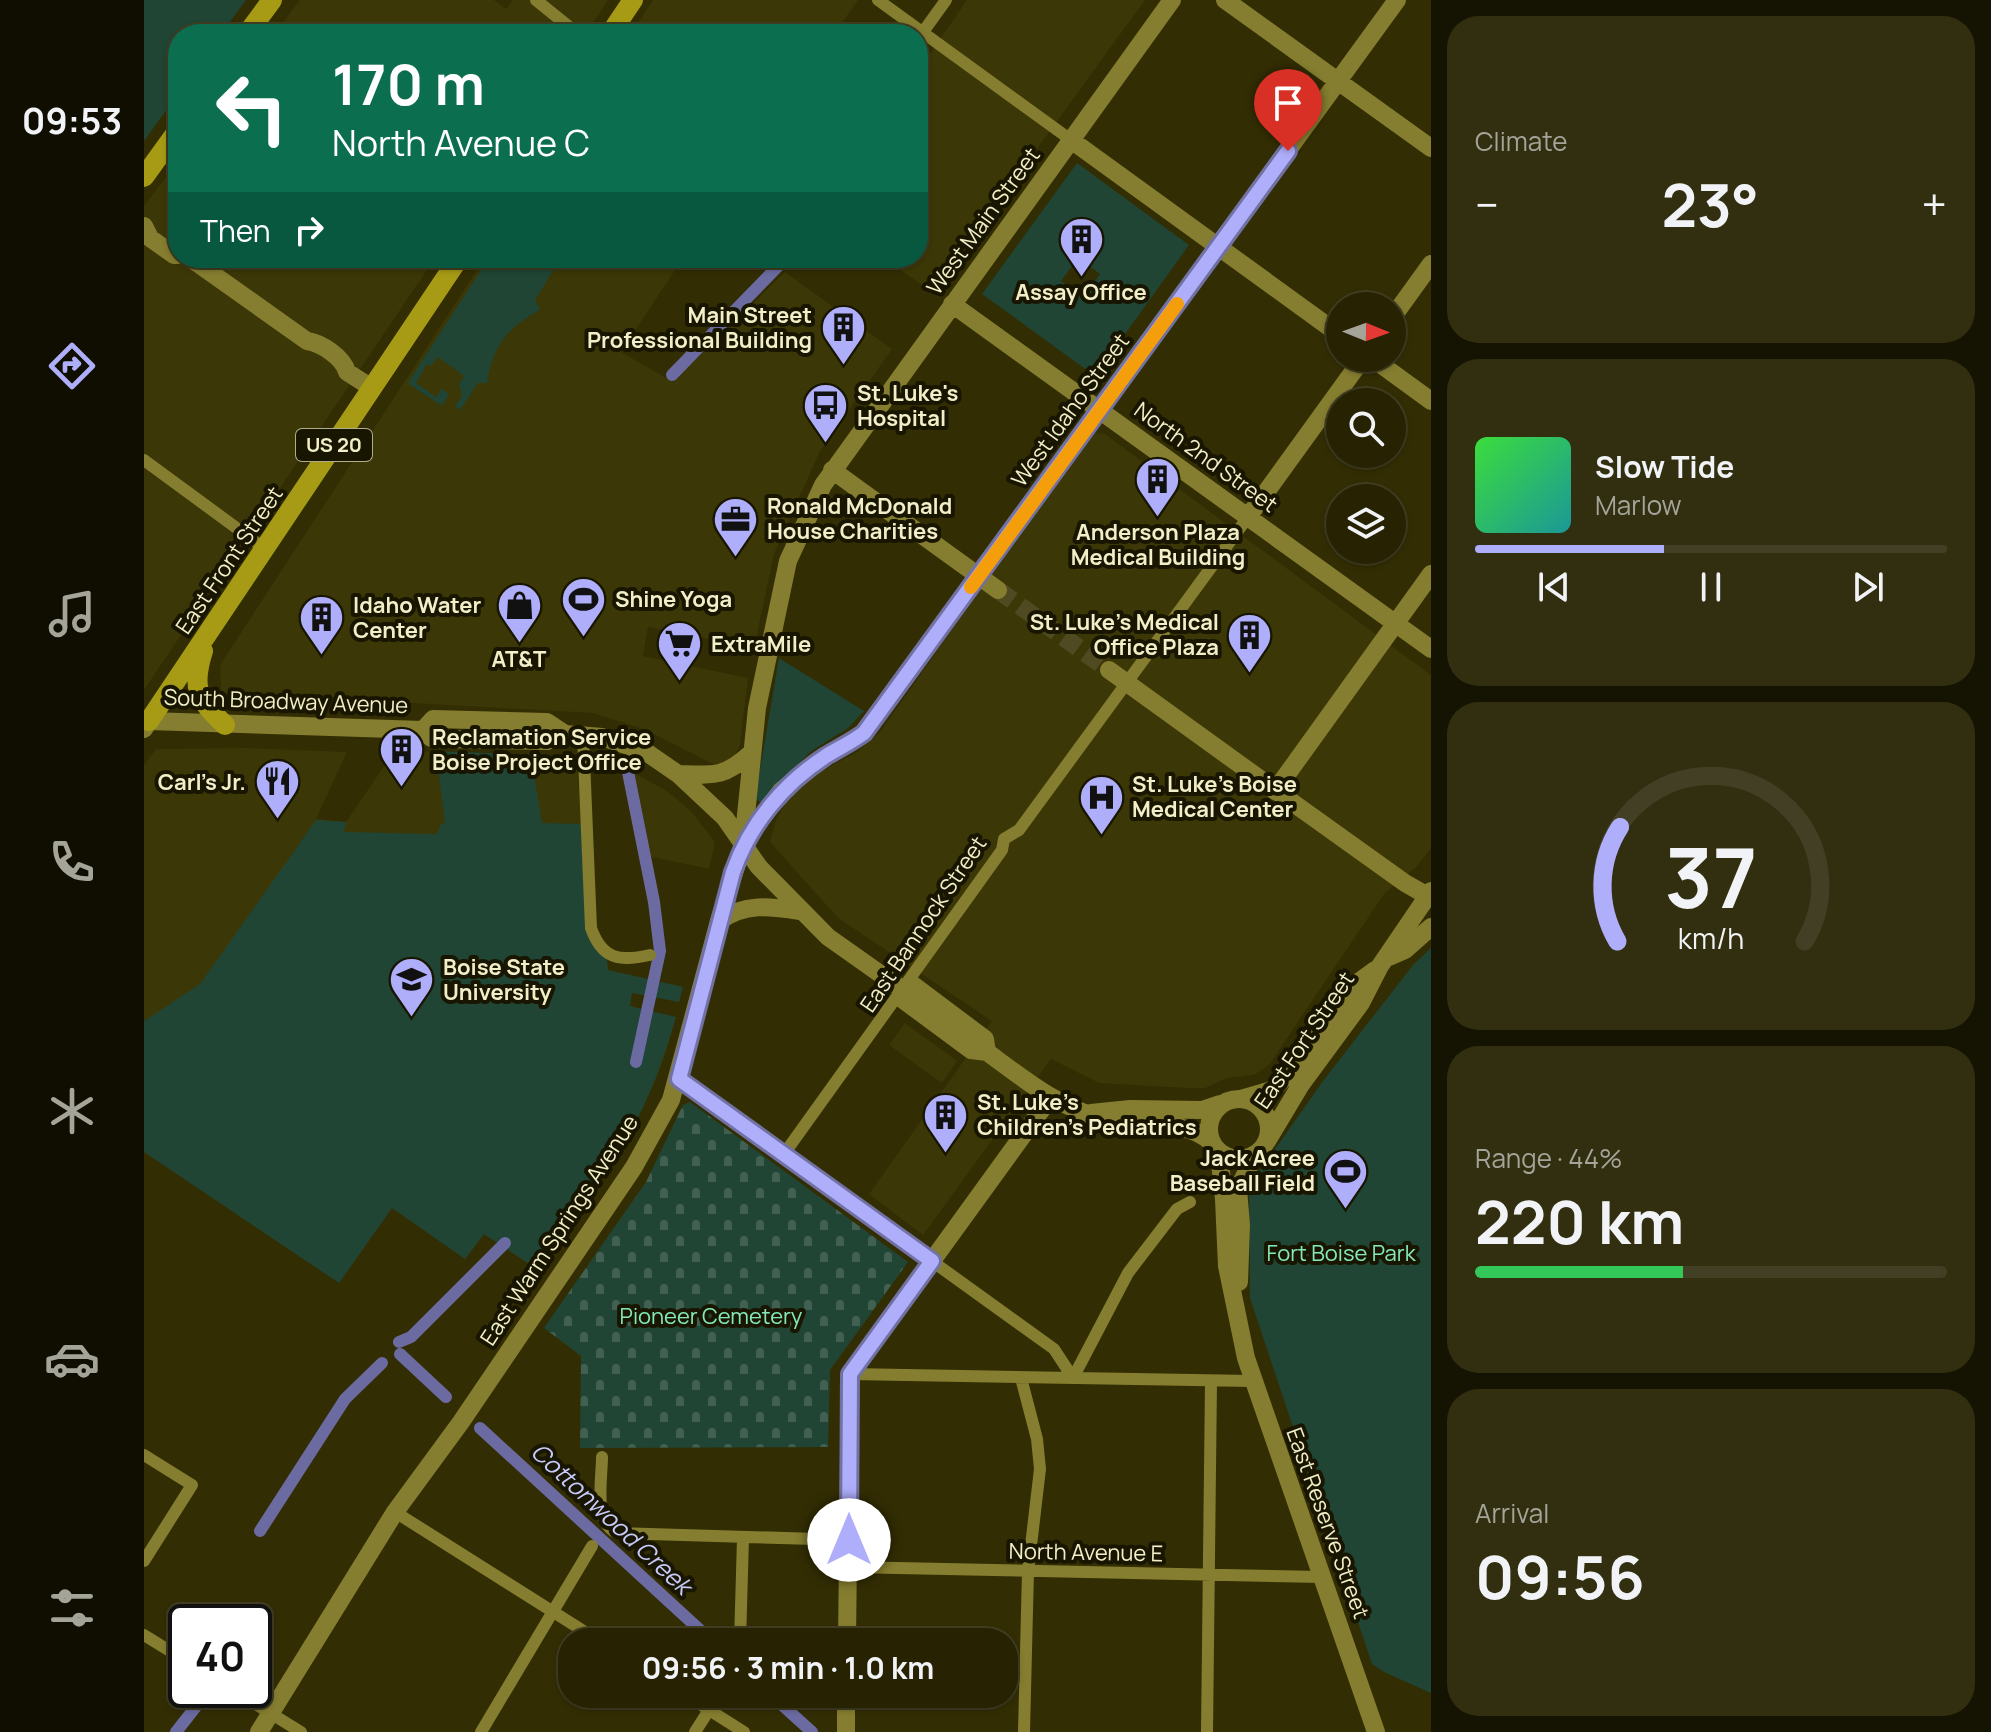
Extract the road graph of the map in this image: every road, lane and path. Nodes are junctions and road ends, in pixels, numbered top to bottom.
1 (272, 0) edge
2 (536, 0) edge
3 (633, 0) edge
4 (878, 0) edge
5 (946, 0) edge
6 (1172, 0) edge
7 (1225, 0) edge
8 (1397, 0) edge
9 (254, 24) edge
10 (566, 24) edge
11 (617, 24) edge
12 (912, 24) edge
13 (928, 25) edge
14 (928, 36) edge
15 (1338, 81) junction
16 (1071, 140) junction
17 (168, 144) edge
18 (1431, 148) edge
19 (144, 177) edge
20 (144, 225) edge
21 (168, 237) edge
22 (1218, 247) junction
23 (168, 251) edge
24 (1431, 264) edge
25 (204, 268) edge
26 (452, 268) edge
27 (1406, 299) edge
28 (952, 304) junction
29 (1326, 325) edge
30 (1353, 372) edge
31 (1391, 372) edge
32 (372, 388) junction
33 (1431, 401) edge
34 (1100, 410) junction
35 (144, 460) edge
36 (832, 470) junction
37 (1248, 517) junction
38 (265, 549) junction
39 (1431, 574) edge
40 (979, 576) junction
41 (998, 590) tunnel mouth
42 (1395, 624) junction
43 (209, 632) junction
44 (1431, 649) edge
45 (1109, 670) tunnel mouth
46 (1127, 683) junction
47 (469, 719) junction
48 (145, 723) edge
49 (225, 725) junction
50 (423, 730) junction
51 (574, 734) junction
52 (512, 740) junction
53 (751, 753) junction
54 (678, 774) junction
55 (1275, 791) junction
56 (743, 844) junction
57 (1430, 895) edge
58 (800, 911) junction
59 (719, 921) junction
60 (1431, 927) edge
61 (650, 955) dead end
62 (1384, 962) junction
63 (903, 990) junction
64 (679, 1079) junction
65 (1050, 1098) junction
66 (1232, 1101) junction
67 (1086, 1114) junction
68 (1215, 1148) junction
69 (1261, 1148) junction
70 (784, 1154) junction
71 (1190, 1202) dead end
72 (932, 1261) junction
73 (1238, 1328) junction
74 (850, 1374) junction
75 (1021, 1378) junction
76 (1073, 1378) junction
77 (1252, 1381) junction
78 (1211, 1382) junction
79 (144, 1455) edge
80 (602, 1457) dead end
81 (395, 1512) junction
82 (743, 1538) junction
83 (849, 1540) junction
84 (592, 1546) dead end
85 (144, 1561) edge
86 (849, 1567) junction
87 (1028, 1571) junction
88 (1209, 1575) junction
89 (1323, 1577) junction
90 (554, 1612) junction
91 (579, 1628) edge
92 (740, 1628) edge
93 (847, 1628) edge
94 (144, 1635) edge
95 (168, 1650) edge
96 (263, 1708) edge
97 (706, 1708) edge
98 (846, 1708) edge
99 (709, 1710) junction
100 (271, 1713) junction
101 (259, 1732) edge
102 (301, 1732) edge
103 (481, 1732) edge
104 (695, 1732) edge
105 (744, 1732) edge
106 (846, 1732) edge
107 (1024, 1732) edge
108 (1207, 1732) edge
109 (1376, 1732) edge

1 - 9 main road
2 - 10 street
3 - 11 main road
4 - 12 street
5 - 13 street
6 - 16 street, West Main Street
7 - 15 street
8 - 15 street, West Idaho Street
14 - 16 street
15 - 18 street
15 - 22 street, West Idaho Street
16 - 22 street
16 - 28 street, West Main Street
17 - 19 main road
20 - 21 street
20 - 23 street
22 - 29 street
22 - 34 street, West Idaho Street
24 - 27 street
25 - 32 street
26 - 32 main road, East Front Street / US 20
28 - 34 street, North 2nd Street
28 - 36 street, West Main Street
30 - 37 street
31 - 33 street
32 - 38 main road, East Front Street / US 20
34 - 37 street, North 2nd Street
34 - 40 street, West Idaho Street
35 - 38 street
36 - 40 street
36 - 53 street, East Warm Springs Avenue
37 - 42 street, North 2nd Street
37 - 46 street, East Bannock Street
38 - 43 main road, East Front Street / US 20
39 - 42 street
40 - 41 street
40 - 56 street, West Idaho Street
42 - 44 street, North 2nd Street
42 - 55 street
43 - 48 main road, East Front Street / US 20
43 - 49 main road
45 - 46 street
46 - 55 street
46 - 63 street, East Bannock Street
47 - 50 street, South Broadway Avenue
47 - 51 street, South Broadway Avenue
47 - 52 street
48 - 49 street, South Broadway Avenue
49 - 50 street, South Broadway Avenue
50 - 52 street, South Broadway Avenue
51 - 52 street, South Broadway Avenue
51 - 54 street, South Broadway Avenue
51 - 61 street
53 - 54 street
53 - 56 street, East Warm Springs Avenue
54 - 56 street, South Broadway Avenue
55 - 57 street
56 - 58 street, South Broadway Avenue
56 - 59 street, East Warm Springs Avenue
57 - 62 street, East Fort Street
58 - 59 street
58 - 63 street, South Broadway Avenue
59 - 64 street, East Warm Springs Avenue
60 - 62 street
62 - 66 street, East Fort Street
62 - 69 street, East Fort Street
63 - 65 street, South Broadway Avenue
63 - 70 street, East Bannock Street
64 - 70 street
64 - 81 street, East Warm Springs Avenue
65 - 67 street
65 - 72 street
66 - 67 street, East Fort Street
66 - 68 street
66 - 69 street
67 - 68 street
68 - 69 street
68 - 73 street, East Reserve Street
69 - 73 street, East Reserve Street
70 - 72 street
71 - 76 street
72 - 74 street
72 - 76 street
73 - 77 street, East Reserve Street
74 - 75 street
74 - 83 street
75 - 76 street
75 - 87 street
76 - 78 street
77 - 78 street
77 - 89 street, East Reserve Street
78 - 88 street
79 - 85 street
80 - 82 street
81 - 90 street
81 - 100 street, East Warm Springs Avenue
82 - 83 street
82 - 92 street
83 - 86 street
84 - 90 street
86 - 87 street, North Avenue E
86 - 93 street
87 - 88 street, North Avenue E
87 - 107 street
88 - 89 street, North Avenue E
88 - 108 street
89 - 109 street, East Reserve Street
90 - 91 street
90 - 103 street
94 - 95 street
96 - 100 street
97 - 99 street
98 - 106 street
99 - 104 street
99 - 105 street
100 - 101 street, East Warm Springs Avenue
100 - 102 street

